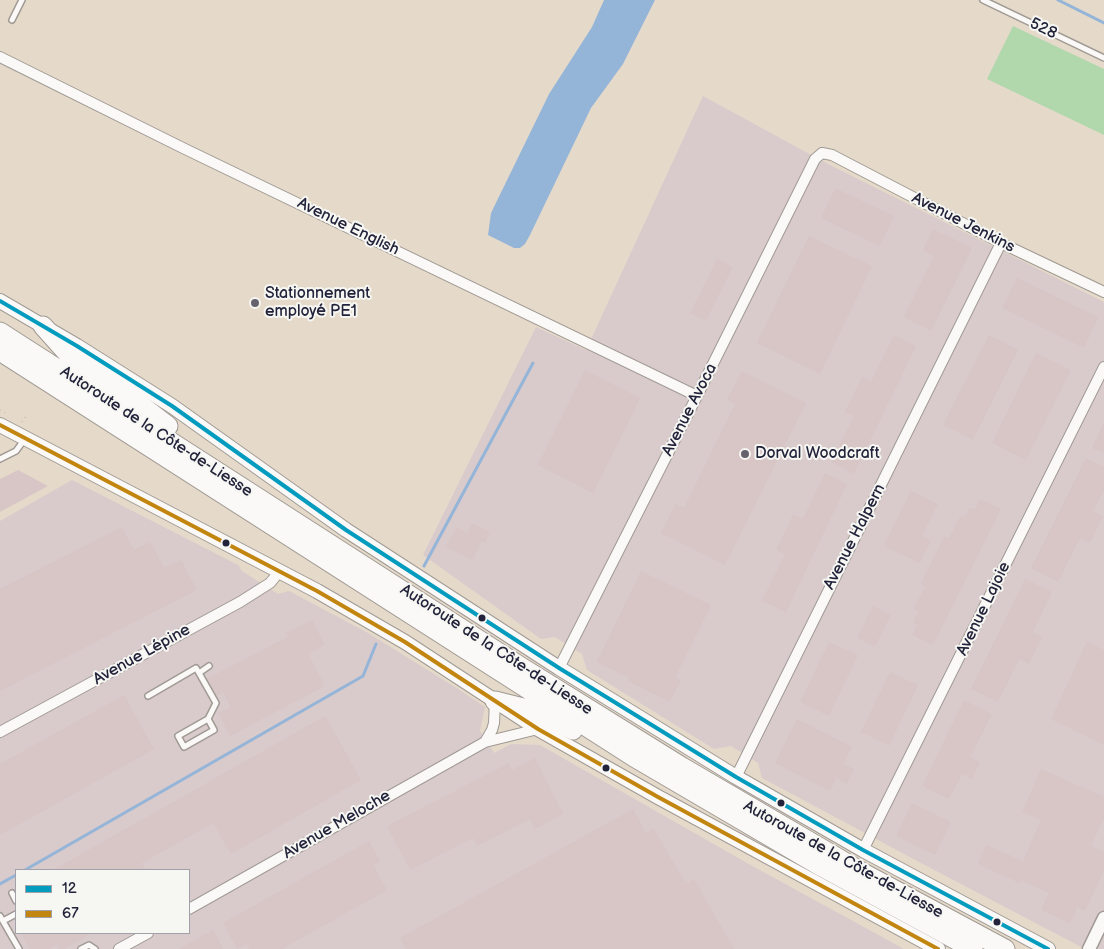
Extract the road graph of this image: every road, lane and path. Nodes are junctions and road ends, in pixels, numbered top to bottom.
1 (22, 0) edge
2 (983, 0) edge
3 (12, 20) dead end
4 (0, 57) edge
5 (1104, 58) edge
6 (822, 153) joint
7 (1001, 243) junction
8 (1104, 292) edge
9 (0, 301) edge
10 (43, 326) junction
11 (0, 332) edge
12 (0, 351) edge
13 (1104, 367) edge
14 (697, 396) junction
15 (0, 410) edge
16 (26, 416) dead end
17 (15, 418) dead end
18 (4, 420) edge
19 (25, 438) junction
20 (0, 459) edge
21 (266, 502) junction
22 (280, 572) junction
23 (209, 666) dead end
24 (559, 668) junction
25 (199, 673) junction
26 (148, 696) dead end
27 (494, 701) junction
28 (208, 719) junction
29 (538, 729) junction
30 (0, 732) edge
31 (485, 742) junction
32 (634, 757) junction
33 (736, 776) junction
34 (863, 850) junction
35 (12, 893) dead end
36 (15, 899) edge
37 (190, 909) edge
38 (15, 914) edge
39 (1104, 918) edge
40 (2, 919) edge
41 (146, 934) edge
42 (19, 949) edge
43 (81, 949) edge
44 (95, 949) edge
45 (119, 949) edge
46 (938, 949) edge
47 (973, 949) edge
48 (1005, 949) edge
49 (1048, 949) edge
50 (1089, 949) edge

1 - 3 lane
2 - 5 lane, 528
4 - 14 street, Avenue English
6 - 7 street, Avenue Jenkins
6 - 14 street, Avenue Avoca
7 - 8 street, Avenue Jenkins
7 - 33 street, Avenue Halpern
9 - 10 main road
10 - 21 highway
10 - 24 main road
11 - 21 highway, Autoroute de la Côte-de-Liesse
12 - 32 highway, Autoroute de la Côte-de-Liesse
13 - 34 street, Avenue Lajoie
14 - 24 street, Avenue Avoca
15 - 18 path
16 - 17 path
18 - 19 main road
19 - 20 lane
19 - 22 main road
21 - 48 highway, Autoroute de la Côte-de-Liesse
22 - 27 main road
22 - 30 street, Avenue Lépine
23 - 25 lane
24 - 33 main road
25 - 26 lane
25 - 28 lane
27 - 29 main road
27 - 31 street
27 - 32 highway
28 - 28 lane
29 - 31 street, Avenue Meloche
29 - 46 main road
31 - 37 street, Avenue Meloche
32 - 47 highway, Autoroute de la Côte-de-Liesse
33 - 34 main road
34 - 49 main road
35 - 36 lane
38 - 40 lane
39 - 50 street
40 - 42 lane
41 - 45 street
43 - 44 lane

